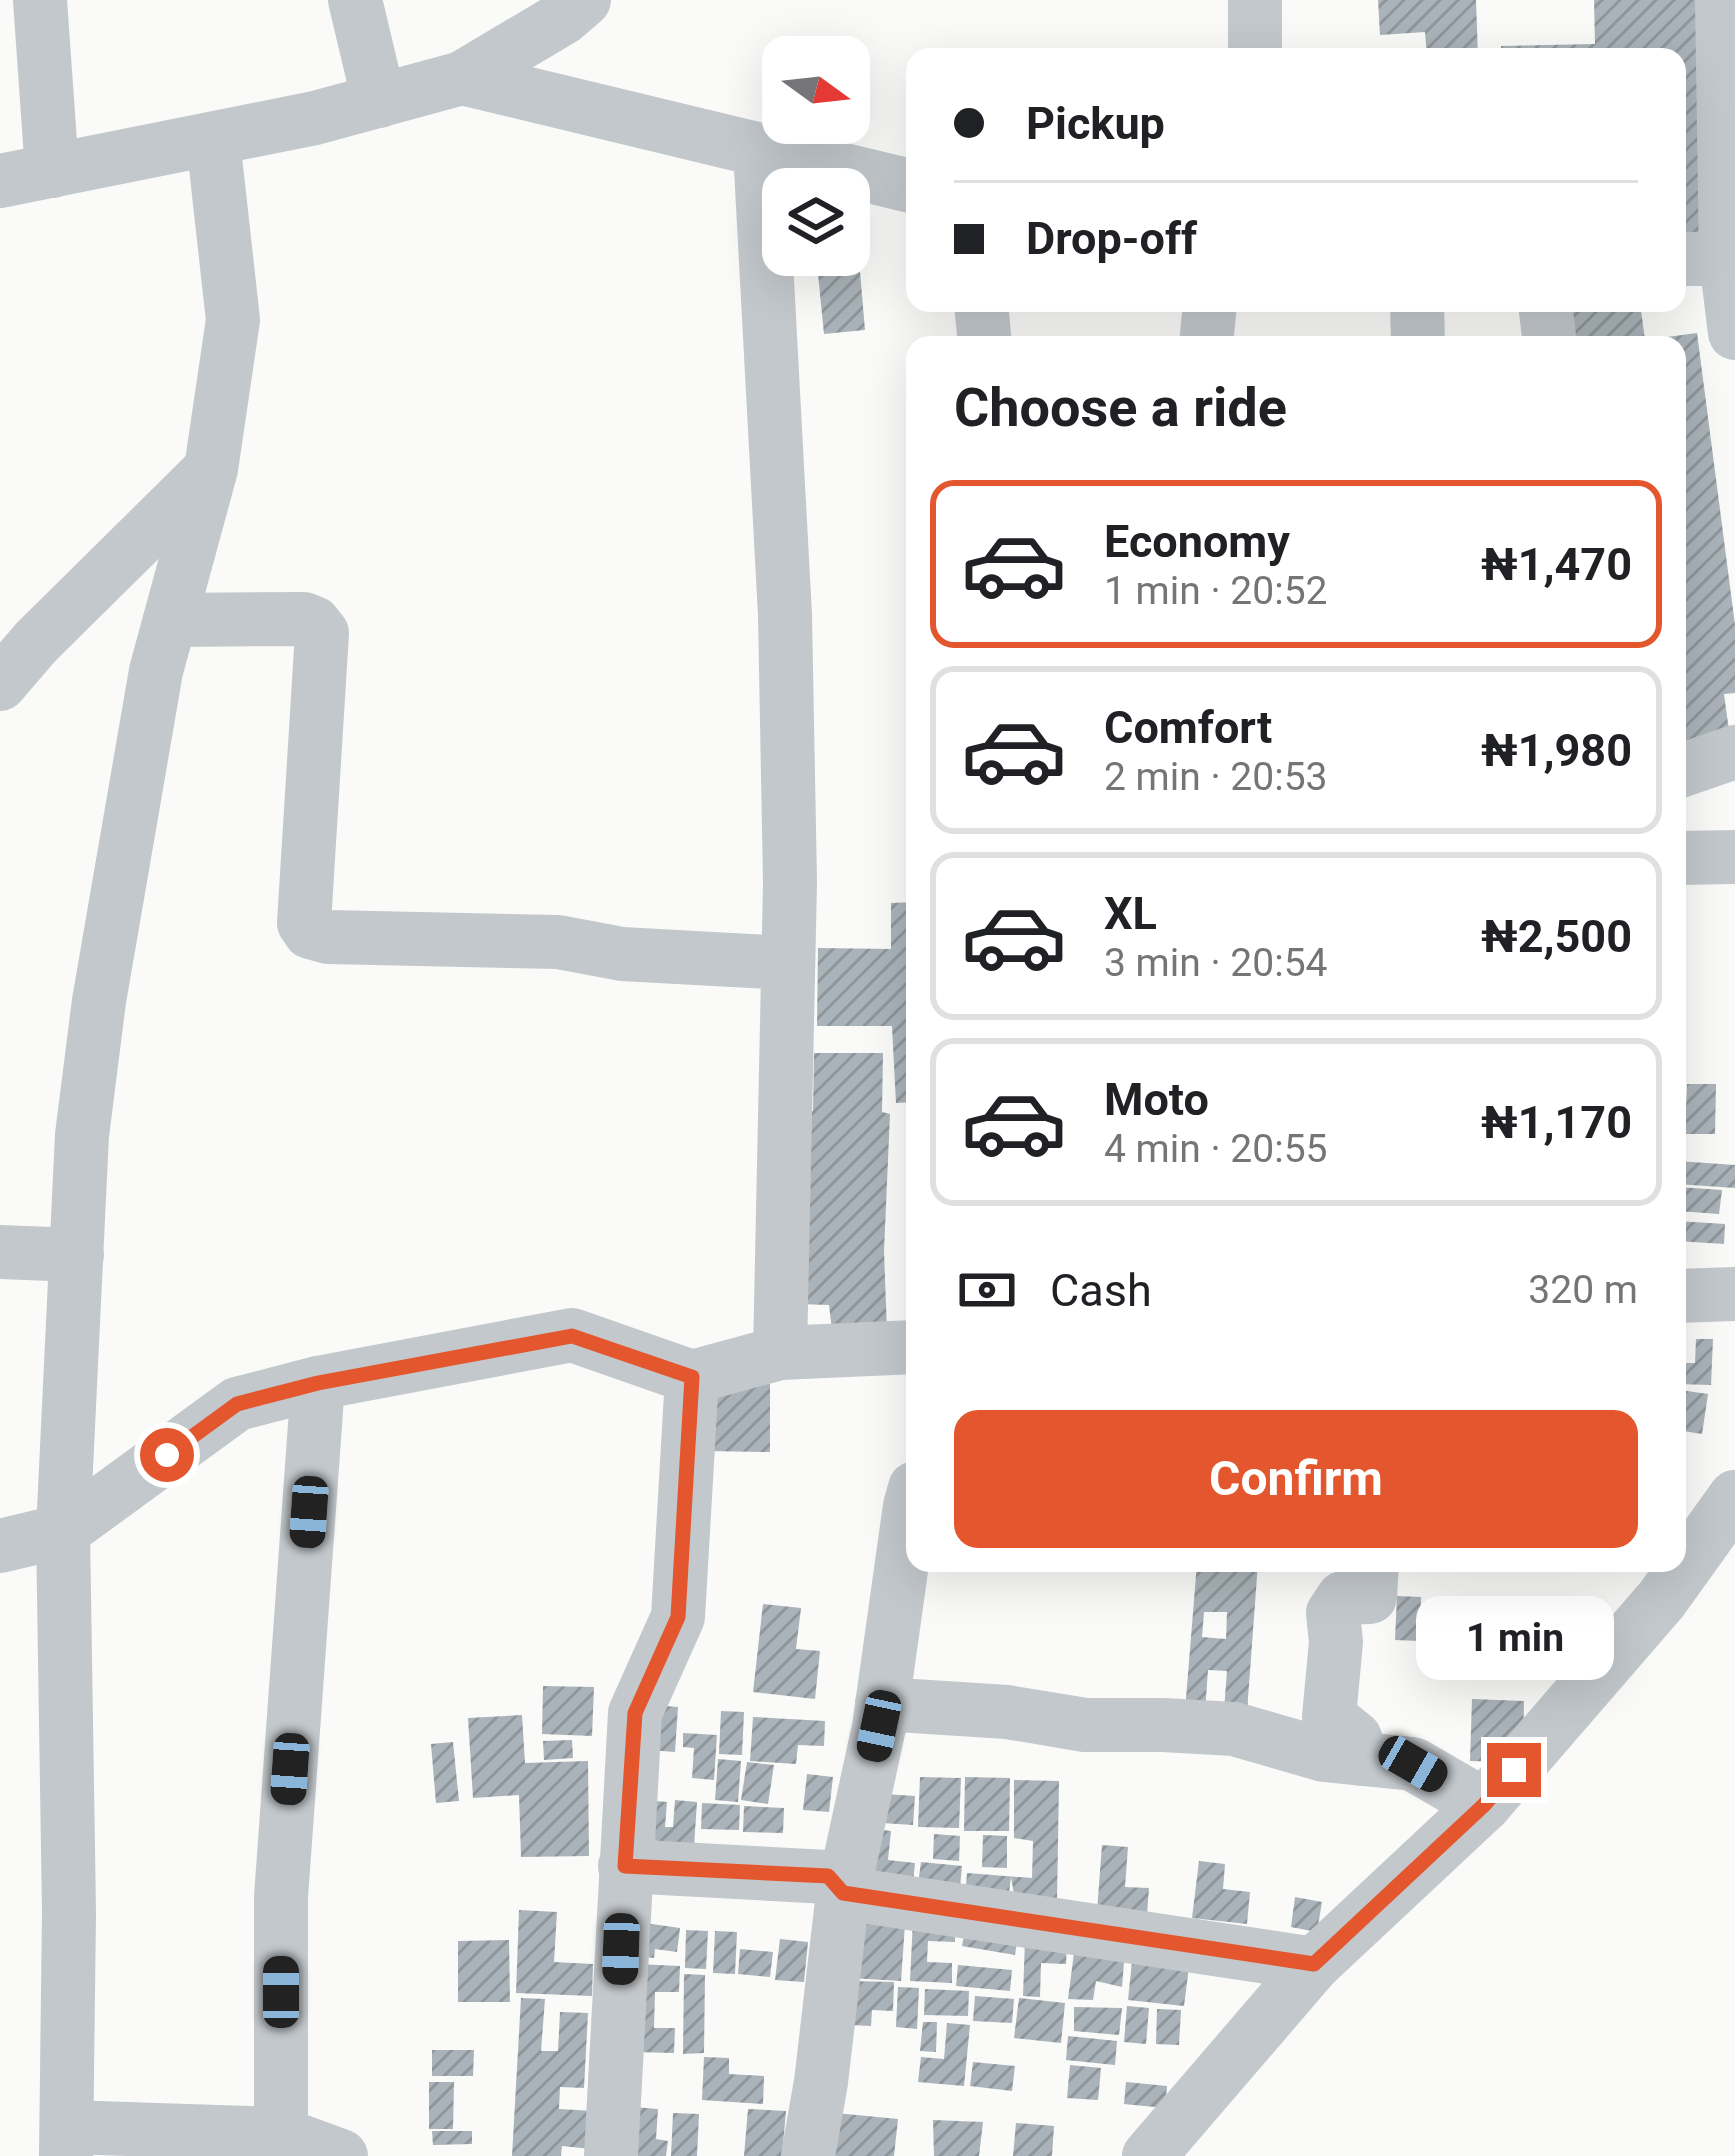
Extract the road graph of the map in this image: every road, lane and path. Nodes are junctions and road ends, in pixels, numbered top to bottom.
1 (40, 0) edge
2 (355, 0) edge
3 (584, 0) edge
4 (1256, 0) edge
5 (1722, 0) edge
6 (1255, 48) edge
7 (463, 78) junction
8 (379, 101) junction
9 (213, 140) junction
10 (760, 150) junction
11 (26, 176) edge
12 (906, 185) edge
13 (1713, 259) edge
14 (1735, 332) edge
15 (211, 469) junction
16 (170, 620) junction
17 (0, 684) edge
18 (1735, 752) edge
19 (1686, 769) edge
20 (1686, 857) edge
21 (1735, 857) edge
22 (787, 963) junction
23 (0, 1252) edge
24 (77, 1255) junction
25 (1735, 1294) edge
26 (1686, 1296) edge
27 (906, 1347) edge
28 (779, 1353) junction
29 (692, 1377) junction
30 (318, 1383) junction
31 (1735, 1497) edge
32 (63, 1531) junction
33 (906, 1535) edge
34 (0, 1546) edge
35 (1686, 1565) edge
36 (1371, 1572) edge
37 (1681, 1572) edge
38 (883, 1704) junction
39 (1363, 1760) junction
40 (1484, 1805) junction
41 (625, 1866) junction
42 (843, 1893) junction
43 (1314, 1964) junction
44 (67, 2142) edge
45 (281, 2145) edge
46 (341, 2156) edge
47 (611, 2156) edge
48 (808, 2156) edge
49 (1149, 2156) edge

1 - 11 street
2 - 8 street
3 - 7 street
4 - 6 street
5 - 13 street
7 - 8 street
7 - 10 street
8 - 9 street
9 - 11 street
9 - 15 street
10 - 12 street
10 - 22 street
13 - 14 street
15 - 16 street
15 - 17 street
16 - 22 street
16 - 24 street
18 - 19 street
20 - 21 street
22 - 28 street
23 - 24 street
24 - 32 street
25 - 26 street
27 - 28 street
28 - 29 street
29 - 30 street
29 - 41 street
30 - 32 street
30 - 45 street
31 - 35 street
32 - 34 street
32 - 44 street
33 - 38 street
36 - 39 street
37 - 40 street
38 - 39 street
38 - 42 street
39 - 40 street
40 - 43 street
41 - 42 street
41 - 47 street
42 - 43 street
42 - 48 street
43 - 49 street
44 - 45 street
45 - 46 street

